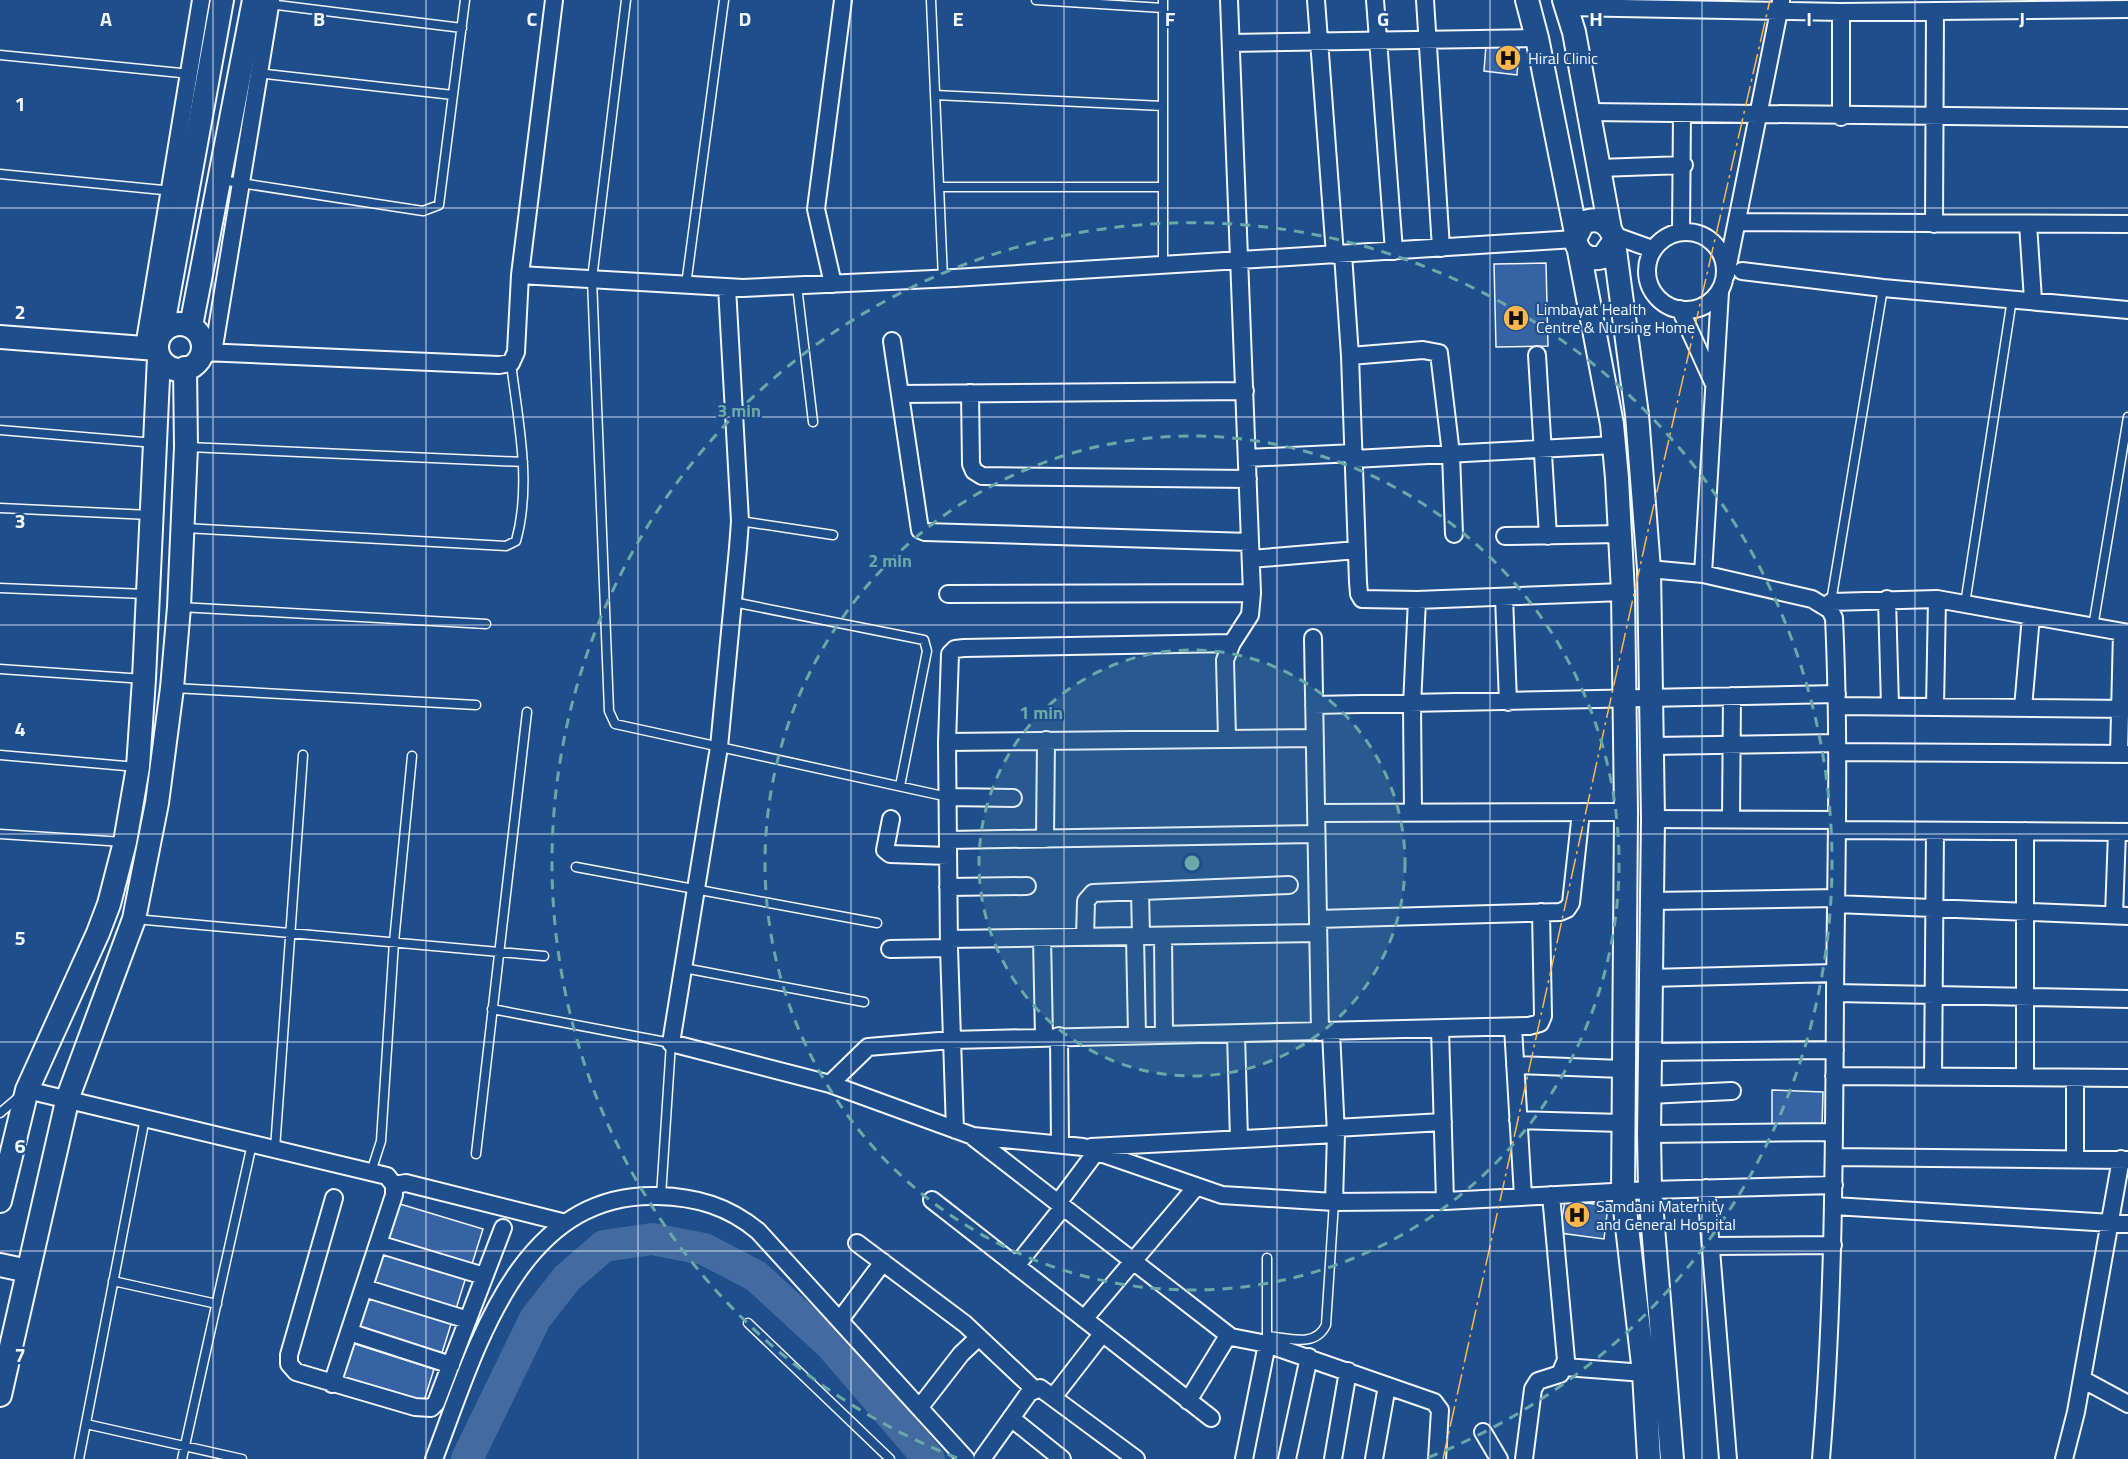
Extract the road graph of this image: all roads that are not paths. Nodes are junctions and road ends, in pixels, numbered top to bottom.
1 (201, 0) edge
2 (222, 0) edge
3 (465, 0) edge
4 (554, 0) edge
5 (626, 0) edge
6 (724, 0) edge
7 (843, 0) edge
8 (931, 0) edge
9 (1036, 0) edge
10 (1229, 0) edge
11 (1316, 0) edge
12 (1375, 0) edge
13 (1425, 0) edge
14 (1527, 0) edge
15 (262, 2) edge
16 (1163, 4) edge
17 (1565, 4) edge
18 (1780, 6) edge
19 (2128, 9) edge
20 (1935, 11) junction
21 (1841, 12) junction
22 (462, 28) junction
23 (1537, 38) junction
24 (1426, 40) junction
25 (1378, 41) junction
26 (1318, 42) junction
27 (1231, 43) junction
28 (0, 55) edge
29 (250, 73) junction
30 (199, 75) junction
31 (453, 95) junction
32 (935, 95) junction
33 (1163, 106) junction
34 (1589, 112) junction
35 (1682, 114) junction
36 (1758, 116) junction
37 (1841, 117) junction
38 (1936, 117) junction
39 (2128, 118) edge
40 (1684, 165) junction
41 (1599, 168) junction
42 (0, 174) edge
43 (232, 181) junction
44 (1163, 186) junction
45 (939, 187) junction
46 (178, 191) junction
47 (1738, 222) junction
48 (1934, 224) junction
49 (2028, 224) junction
50 (2128, 224) edge
51 (1682, 231) junction
52 (1612, 235) junction
53 (1577, 241) junction
54 (1441, 248) junction
55 (1652, 249) junction
56 (1394, 251) junction
57 (1339, 254) junction
58 (1240, 261) junction
59 (1163, 265) junction
60 (1734, 273) junction
61 (520, 275) junction
62 (592, 279) junction
63 (943, 279) junction
64 (833, 284) junction
65 (686, 285) junction
66 (797, 286) junction
67 (727, 287) junction
68 (1883, 288) junction
69 (1720, 292) junction
70 (2012, 299) junction
71 (2033, 300) junction
72 (1680, 309) junction
73 (2128, 310) edge
74 (191, 327) junction
75 (0, 337) edge
76 (892, 341) dead end
77 (155, 346) junction
78 (208, 352) junction
79 (1537, 355) dead end
80 (1350, 356) junction
81 (511, 363) junction
82 (185, 368) junction
83 (1715, 385) junction
84 (1245, 391) junction
85 (970, 393) junction
86 (900, 394) junction
87 (2128, 417) edge
88 (813, 422) dead end
89 (0, 430) edge
90 (155, 443) junction
91 (1614, 445) junction
92 (186, 447) junction
93 (1545, 449) junction
94 (1451, 454) junction
95 (1354, 456) junction
96 (1247, 458) junction
97 (523, 462) junction
98 (1248, 479) junction
99 (0, 507) edge
100 (154, 515) junction
101 (740, 521) junction
102 (183, 527) junction
103 (1454, 534) dead end
104 (1620, 534) junction
105 (833, 535) dead end
106 (1505, 536) dead end
107 (1548, 536) junction
108 (1250, 542) junction
109 (1357, 550) junction
110 (1251, 559) junction
111 (1649, 569) junction
112 (1702, 574) junction
113 (0, 588) edge
114 (1623, 592) junction
115 (1252, 593) junction
116 (149, 594) junction
117 (948, 594) dead end
118 (1504, 597) junction
119 (1937, 599) junction
120 (1417, 600) junction
121 (1887, 600) junction
122 (733, 602) junction
123 (1965, 604) junction
124 (1831, 606) junction
125 (179, 607) junction
126 (2031, 616) junction
127 (486, 624) dead end
128 (2093, 627) junction
129 (2125, 633) edge
130 (1313, 638) dead end
131 (1232, 643) junction
132 (0, 669) edge
133 (144, 680) junction
134 (172, 688) junction
135 (1732, 696) junction
136 (1651, 697) junction
137 (1624, 699) junction
138 (1837, 700) junction
139 (1509, 702) junction
140 (476, 705) dead end
141 (1314, 705) junction
142 (1412, 705) junction
143 (1890, 706) junction
144 (1935, 707) junction
145 (2023, 708) junction
146 (2124, 709) edge
147 (527, 712) dead end
148 (1227, 738) junction
149 (1315, 738) junction
150 (1046, 740) junction
151 (947, 742) junction
152 (1731, 746) junction
153 (719, 747) junction
154 (1652, 747) junction
155 (1837, 748) junction
156 (303, 754) dead end
157 (2123, 754) edge
158 (0, 755) edge
159 (412, 756) dead end
160 (138, 767) junction
161 (900, 786) junction
162 (948, 797) junction
163 (1013, 798) dead end
164 (1581, 812) junction
165 (1626, 812) junction
166 (1316, 813) junction
167 (1413, 813) junction
168 (891, 819) dead end
169 (1653, 819) junction
170 (1731, 819) junction
171 (1837, 825) junction
172 (1935, 831) junction
173 (2025, 831) junction
174 (2122, 832) edge
175 (0, 834) edge
176 (1316, 834) junction
177 (1045, 839) junction
178 (125, 842) junction
179 (948, 848) junction
180 (576, 867) dead end
181 (1289, 885) dead end
182 (1027, 886) dead end
183 (948, 887) junction
184 (696, 888) junction
185 (1140, 891) junction
186 (1652, 901) junction
187 (1836, 901) junction
188 (1934, 908) junction
189 (2027, 911) junction
190 (1541, 912) junction
191 (2121, 915) edge
192 (134, 919) junction
193 (877, 923) dead end
194 (1318, 926) junction
195 (291, 932) junction
196 (1138, 936) junction
197 (1163, 936) junction
198 (1086, 937) junction
199 (1042, 938) junction
200 (394, 942) junction
201 (949, 944) junction
202 (890, 949) dead end
203 (498, 951) junction
204 (544, 956) dead end
205 (684, 968) junction
206 (1835, 973) junction
207 (1650, 978) junction
208 (1835, 993) junction
209 (1933, 995) junction
210 (2025, 997) junction
211 (2128, 999) edge
212 (864, 1002) dead end
213 (492, 1009) junction
214 (1513, 1027) junction
215 (1440, 1029) junction
216 (1325, 1032) junction
217 (1236, 1034) junction
218 (1137, 1035) junction
219 (1164, 1035) junction
220 (1052, 1037) junction
221 (951, 1040) junction
222 (671, 1043) junction
223 (1835, 1050) junction
224 (1650, 1052) junction
225 (1515, 1065) junction
226 (1622, 1069) junction
227 (1834, 1076) junction
228 (1933, 1077) junction
229 (2025, 1077) junction
230 (2075, 1078) junction
231 (2128, 1078) edge
232 (830, 1083) junction
233 (27, 1090) junction
234 (1732, 1091) dead end
235 (1649, 1095) junction
236 (68, 1097) junction
237 (0, 1113) edge
238 (146, 1117) junction
239 (1518, 1120) junction
240 (1443, 1122) junction
241 (1622, 1123) junction
242 (955, 1130) junction
243 (1335, 1131) junction
244 (1834, 1132) junction
245 (1649, 1134) junction
246 (973, 1137) junction
247 (1239, 1139) junction
248 (252, 1144) junction
249 (1060, 1144) junction
250 (275, 1149) junction
251 (1090, 1150) junction
252 (476, 1154) dead end
253 (1834, 1157) junction
254 (2075, 1159) junction
255 (2125, 1160) edge
256 (371, 1172) junction
257 (394, 1185) junction
258 (1834, 1185) junction
259 (1196, 1187) junction
260 (1707, 1188) junction
261 (1650, 1190) junction
262 (1623, 1192) junction
263 (1551, 1195) junction
264 (661, 1196) junction
265 (1523, 1196) junction
266 (334, 1198) dead end
267 (932, 1200) dead end
268 (0, 1201) edge
269 (1445, 1201) junction
270 (1334, 1202) junction
271 (1060, 1205) junction
272 (1834, 1206) junction
273 (562, 1222) junction
274 (2109, 1222) junction
275 (2128, 1224) edge
276 (503, 1228) dead end
277 (857, 1243) dead end
278 (378, 1244) junction
279 (1833, 1245) junction
280 (1711, 1246) junction
281 (1267, 1258) dead end
282 (883, 1262) junction
283 (1132, 1262) junction
284 (0, 1266) edge
285 (1016, 1266) junction
286 (28, 1271) junction
287 (484, 1276) junction
288 (113, 1281) junction
289 (364, 1288) junction
290 (217, 1304) junction
291 (1084, 1319) junction
292 (468, 1320) junction
293 (840, 1320) junction
294 (748, 1323) dead end
295 (349, 1332) junction
296 (1102, 1334) junction
297 (980, 1337) junction
298 (1231, 1337) junction
299 (1267, 1340) junction
300 (1309, 1358) junction
301 (451, 1365) junction
302 (1565, 1367) junction
303 (1348, 1371) junction
304 (1644, 1373) junction
305 (2082, 1379) junction
306 (332, 1384) junction
307 (1387, 1386) junction
308 (1034, 1389) junction
309 (0, 1395) edge
310 (1054, 1396) junction
311 (1188, 1401) junction
312 (2128, 1404) edge
313 (920, 1407) junction
314 (1011, 1418) junction
315 (1211, 1418) dead end
316 (86, 1424) junction
317 (1483, 1432) dead end
318 (185, 1445) junction
319 (1494, 1456) edge
320 (79, 1459) edge
321 (182, 1459) edge
322 (242, 1459) edge
323 (434, 1459) edge
324 (890, 1459) edge
325 (966, 1459) edge
326 (982, 1459) edge
327 (1062, 1459) edge
328 (1136, 1459) edge
329 (1244, 1459) edge
330 (1287, 1459) edge
331 (1333, 1459) edge
332 (1374, 1459) edge
333 (1437, 1459) edge
334 (1524, 1459) edge
335 (1650, 1459) edge
336 (1672, 1459) edge
337 (1728, 1459) edge
338 (1821, 1459) edge
339 (2064, 1459) edge

1 - 30 street
2 - 30 main road
3 - 22 lane
4 - 61 street
5 - 62 lane
6 - 65 lane
7 - 64 street
8 - 32 lane
9 - 16 lane
10 - 27 street
11 - 26 street
12 - 25 street
13 - 24 street
14 - 23 main road
15 - 22 lane
15 - 29 main road
16 - 33 lane
17 - 18 street
17 - 34 main road
18 - 21 street
18 - 36 street
19 - 20 street
20 - 21 street
20 - 38 street
21 - 37 street
22 - 31 lane
23 - 24 street
23 - 53 main road
24 - 25 street
24 - 54 street
25 - 26 street
25 - 56 street
26 - 27 street
26 - 57 street
27 - 58 street
28 - 30 lane
29 - 31 lane
29 - 43 main road
30 - 46 main road
31 - 43 lane
32 - 33 lane
32 - 45 lane
33 - 44 lane
34 - 35 street
34 - 41 main road
35 - 36 street
35 - 40 street
36 - 37 street
36 - 47 street
37 - 38 street
38 - 39 street
38 - 48 street
40 - 41 street
40 - 51 street
41 - 52 main road
42 - 46 lane
43 - 74 main road
43 - 78 street
44 - 45 lane
44 - 59 lane
45 - 63 lane
46 - 77 main road
47 - 48 street
47 - 60 street
48 - 49 street
49 - 50 street
49 - 71 street
51 - 55 street
51 - 60 street
52 - 53 main road
52 - 53 main road
52 - 55 street
52 - 111 main road
53 - 54 street
53 - 91 main road
54 - 56 street
55 - 72 street
56 - 57 street
57 - 58 street
57 - 80 street
58 - 59 street
58 - 84 street
59 - 63 street
60 - 68 street
60 - 69 street
61 - 62 street
61 - 81 street
62 - 65 street
62 - 153 lane
63 - 64 street
64 - 66 street
65 - 67 street
66 - 67 street
66 - 88 lane
67 - 101 street
68 - 70 street
68 - 124 lane
69 - 72 street
69 - 83 street
70 - 71 street
70 - 123 lane
71 - 73 street
72 - 83 street
74 - 77 main road
74 - 78 main road
75 - 77 main road
76 - 86 street
77 - 82 main road
77 - 90 main road
78 - 81 street
78 - 82 main road
79 - 93 street
80 - 94 street
80 - 95 street
81 - 97 lane
82 - 92 main road
83 - 112 street
84 - 85 street
84 - 96 street
85 - 86 street
85 - 98 street
86 - 108 street
87 - 128 lane
89 - 90 lane
90 - 100 main road
91 - 93 street
91 - 104 main road
92 - 97 lane
92 - 102 main road
93 - 94 street
93 - 107 street
94 - 95 street
94 - 103 street
95 - 96 street
95 - 109 street
96 - 98 street
97 - 102 lane
98 - 108 street
99 - 100 lane
100 - 116 main road
101 - 105 lane
101 - 122 street
102 - 125 main road
104 - 107 street
104 - 114 main road
106 - 107 street
108 - 110 street
109 - 110 street
109 - 120 street
110 - 115 street
111 - 112 street
111 - 136 main road
112 - 124 street
113 - 116 lane
114 - 118 street
114 - 137 main road
115 - 117 street
115 - 131 street
116 - 133 main road
118 - 120 street
118 - 139 street
119 - 121 street
119 - 123 street
119 - 144 street
120 - 142 street
121 - 124 street
121 - 143 street
122 - 153 street
122 - 161 lane
123 - 126 street
124 - 138 street
125 - 127 lane
125 - 134 main road
126 - 128 street
126 - 145 street
128 - 129 street
129 - 146 street
130 - 141 street
131 - 148 street
131 - 151 street
132 - 133 lane
133 - 160 main road
134 - 140 lane
134 - 192 main road
135 - 136 street
135 - 138 street
135 - 152 street
136 - 137 street
136 - 154 main road
137 - 139 street
137 - 165 main road
138 - 143 street
138 - 155 street
139 - 142 street
141 - 142 street
141 - 149 street
142 - 167 street
143 - 144 street
144 - 145 street
145 - 146 street
146 - 157 street
147 - 203 lane
148 - 149 street
148 - 150 street
149 - 166 street
150 - 151 street
150 - 177 street
151 - 162 street
152 - 154 street
152 - 155 street
152 - 170 street
153 - 161 lane
153 - 184 street
154 - 169 main road
155 - 157 street
155 - 171 street
156 - 195 lane
158 - 160 lane
159 - 200 lane
160 - 178 main road
161 - 162 lane
162 - 163 street
162 - 179 street
164 - 165 street
164 - 167 street
164 - 190 street
165 - 226 main road
166 - 167 street
166 - 176 street
168 - 179 street
169 - 170 street
169 - 186 main road
170 - 171 street
171 - 172 street
171 - 187 street
172 - 173 street
172 - 188 street
173 - 174 street
173 - 189 street
174 - 191 street
175 - 178 lane
176 - 177 street
176 - 194 street
177 - 179 street
178 - 233 main road
179 - 183 street
180 - 184 lane
181 - 185 street
182 - 183 street
183 - 201 street
184 - 193 lane
184 - 205 street
185 - 196 street
185 - 198 street
186 - 187 street
186 - 207 main road
187 - 188 street
187 - 206 street
188 - 189 street
188 - 209 street
189 - 191 street
189 - 210 street
190 - 194 street
190 - 214 street
192 - 195 lane
192 - 236 main road
194 - 197 street
194 - 216 street
195 - 200 lane
195 - 250 lane
196 - 197 street
196 - 198 street
196 - 218 street
197 - 219 street
198 - 199 street
199 - 201 street
199 - 220 street
200 - 203 lane
200 - 256 lane
201 - 202 street
201 - 221 street
203 - 204 lane
203 - 213 lane
205 - 212 lane
205 - 222 street
206 - 207 street
206 - 208 street
207 - 224 main road
208 - 209 street
208 - 223 street
209 - 210 street
209 - 228 street
210 - 211 street
210 - 229 street
213 - 222 lane
213 - 252 lane
214 - 215 street
214 - 225 street
215 - 216 street
215 - 240 street
216 - 217 street
216 - 243 street
217 - 219 street
217 - 247 street
218 - 219 street
218 - 220 street
220 - 221 street
220 - 249 street
221 - 232 street
221 - 242 street
222 - 232 street
222 - 264 lane
223 - 224 street
223 - 227 street
224 - 235 main road
225 - 226 street
225 - 239 street
226 - 241 main road
227 - 228 street
227 - 244 street
228 - 229 street
229 - 230 street
230 - 231 street
230 - 254 street
232 - 242 street
233 - 236 street
233 - 237 lane
233 - 268 main road
234 - 235 street
235 - 245 main road
236 - 238 street
236 - 286 main road
238 - 248 street
238 - 288 lane
239 - 241 street
239 - 265 street
240 - 243 street
240 - 269 street
241 - 262 main road
242 - 246 street
243 - 247 street
243 - 270 street
244 - 245 street
244 - 253 street
245 - 261 main road
246 - 249 street
246 - 271 street
247 - 251 street
248 - 250 street
248 - 290 lane
249 - 251 street
250 - 256 street
251 - 259 street
251 - 271 street
253 - 254 street
253 - 258 street
254 - 255 street
255 - 274 street
256 - 257 street
257 - 273 street
257 - 278 street
258 - 260 street
258 - 272 street
259 - 270 street
259 - 283 street
260 - 261 street
260 - 280 street
261 - 262 street
261 - 336 main road
262 - 263 street
262 - 304 main road
263 - 265 street
263 - 302 street
264 - 273 street
264 - 293 street
265 - 269 street
266 - 306 street
267 - 285 street
269 - 270 street
270 - 299 lane
271 - 283 street
271 - 285 street
272 - 274 street
272 - 279 street
273 - 323 street
274 - 275 street
274 - 305 street
276 - 287 street
277 - 282 street
278 - 287 street
278 - 289 street
279 - 280 street
279 - 338 street
280 - 337 street
281 - 299 lane
282 - 293 street
282 - 297 street
283 - 291 street
283 - 298 street
284 - 286 main road
285 - 291 street
286 - 309 main road
287 - 292 street
288 - 290 lane
288 - 316 lane
289 - 292 street
289 - 295 street
290 - 318 lane
291 - 296 street
292 - 301 street
293 - 313 street
294 - 324 lane
295 - 301 street
295 - 306 street
296 - 310 street
296 - 311 street
297 - 308 street
297 - 313 street
298 - 299 street
298 - 311 street
299 - 300 street
299 - 329 street
300 - 303 street
300 - 330 street
301 - 306 street
302 - 304 street
302 - 334 street
303 - 307 street
303 - 331 street
304 - 335 main road
305 - 312 street
305 - 339 street
307 - 332 street
307 - 333 street
308 - 310 street
308 - 314 street
310 - 328 street
311 - 315 street
313 - 325 street
314 - 326 street
314 - 327 street
316 - 318 lane
316 - 320 lane
317 - 319 street
318 - 321 lane
318 - 322 lane

